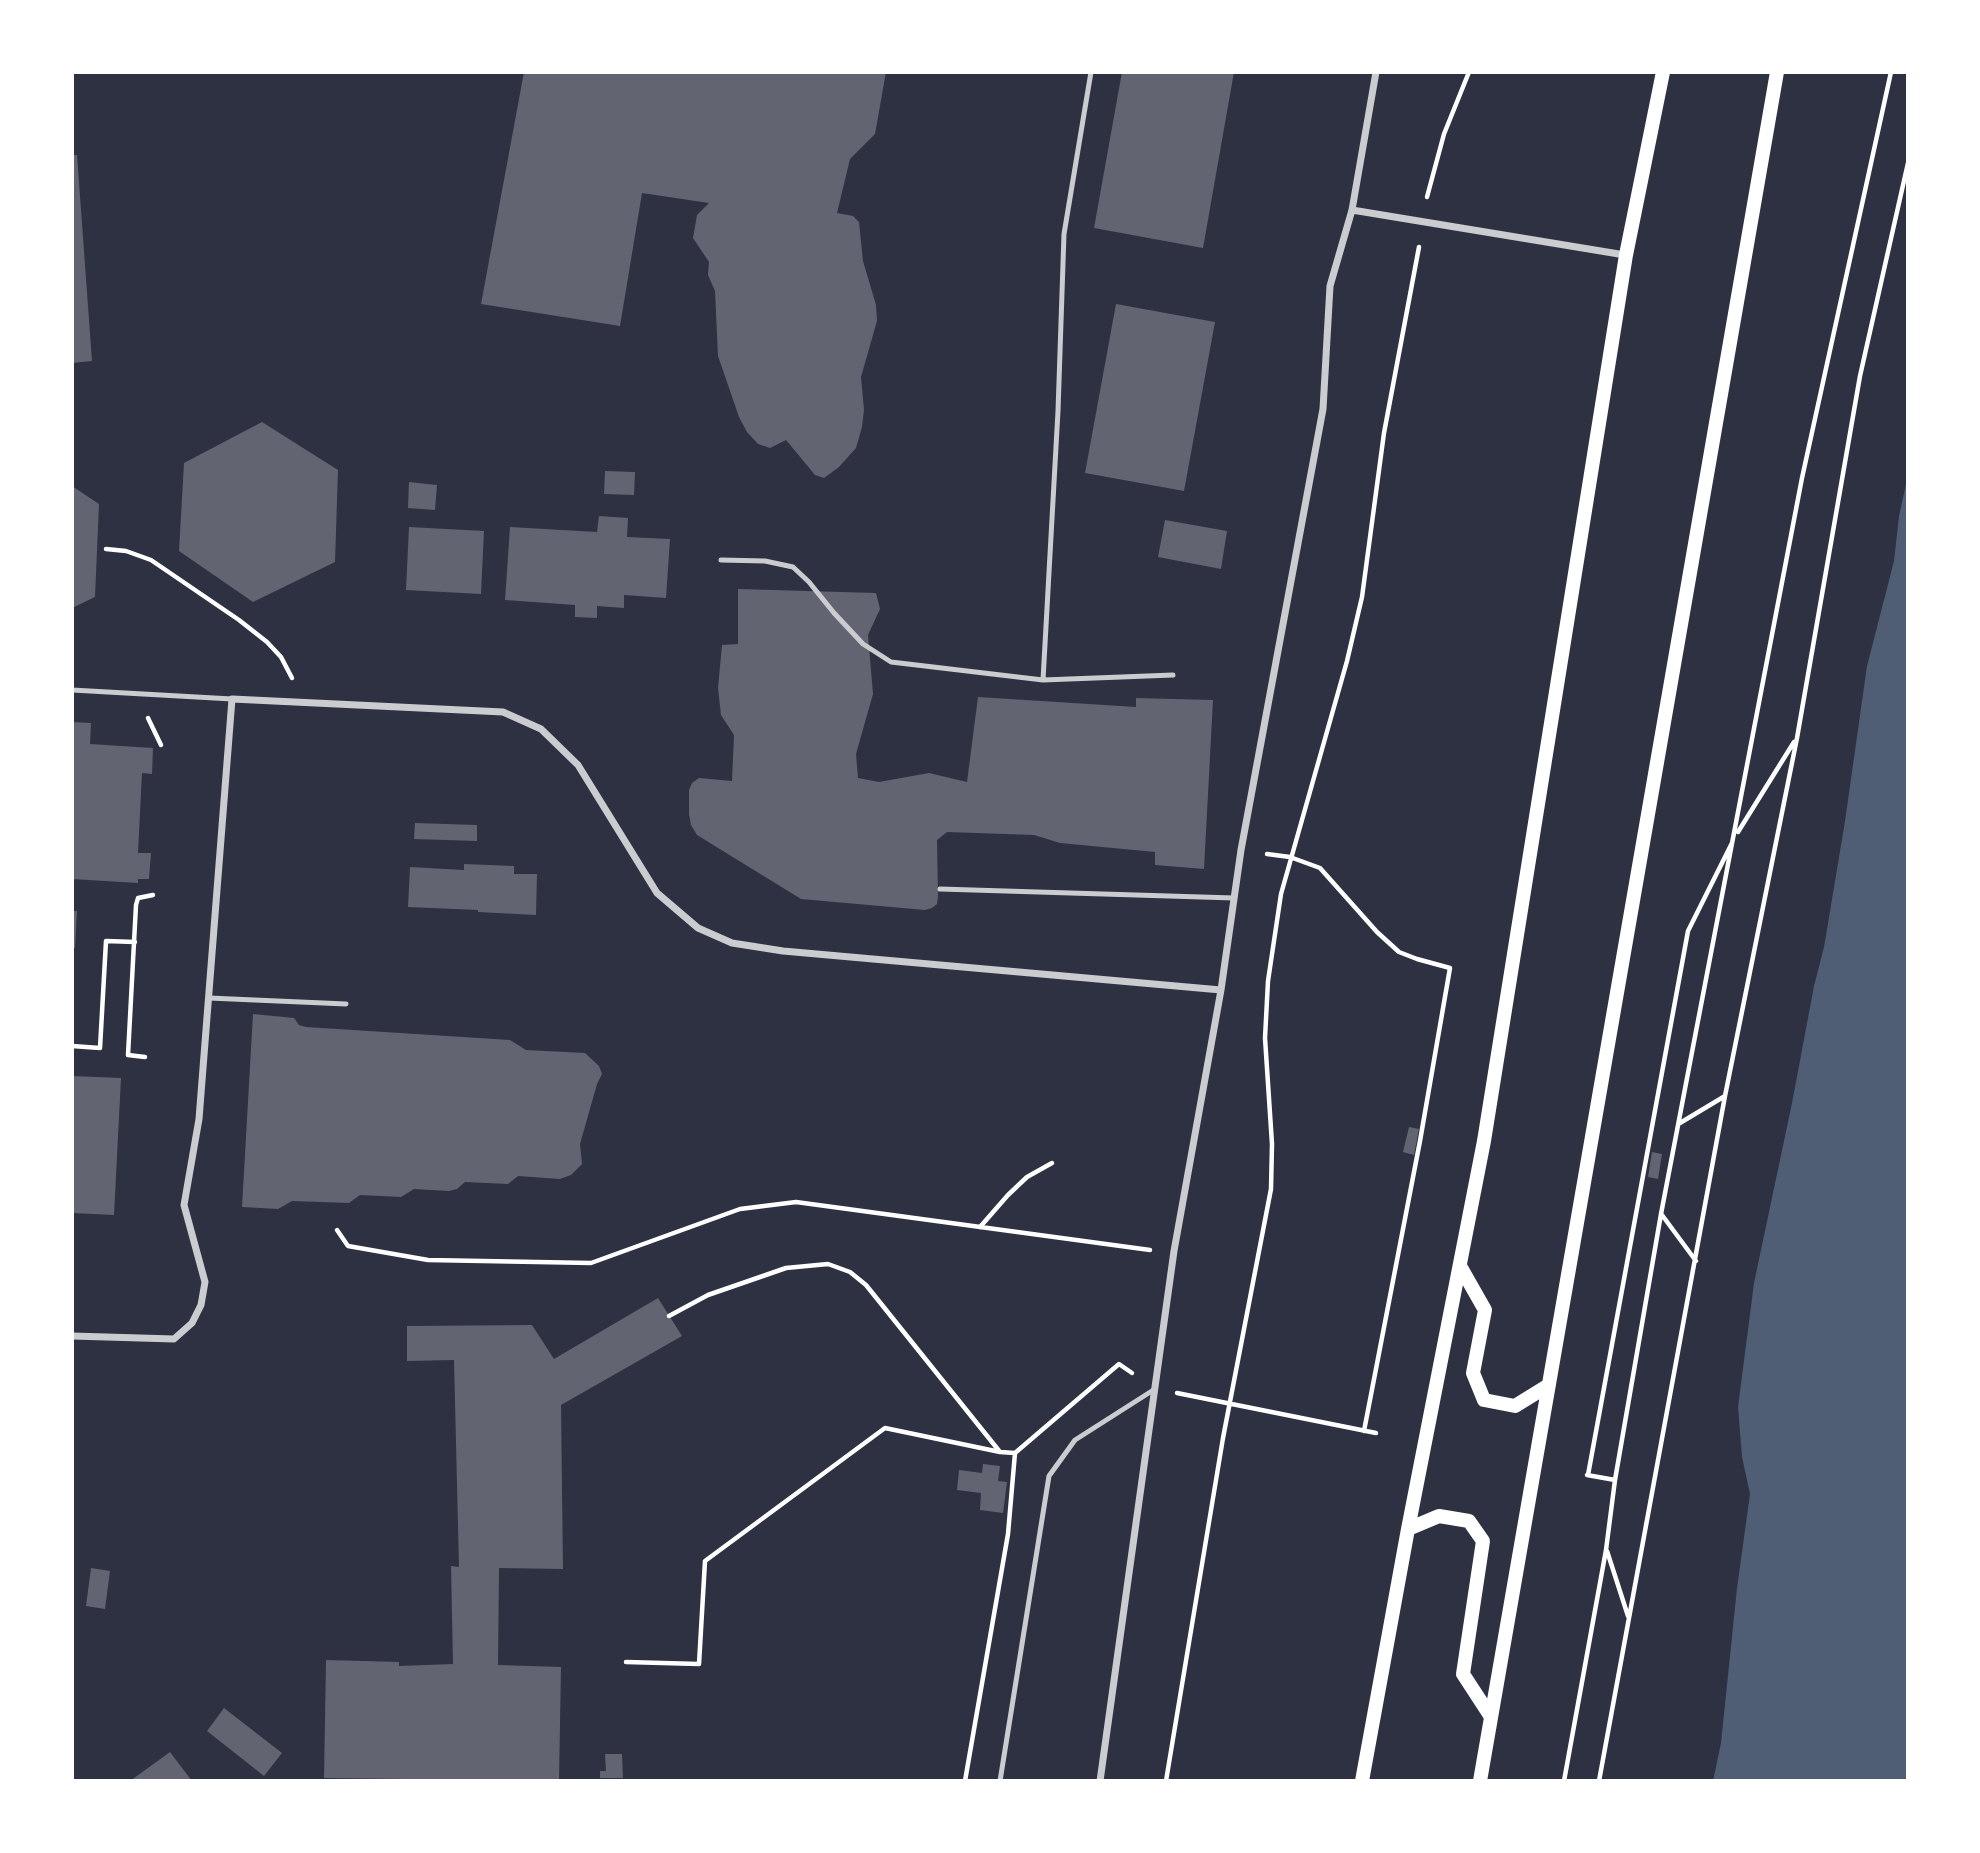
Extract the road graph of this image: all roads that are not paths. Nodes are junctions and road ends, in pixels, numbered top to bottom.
1 (1091, 72) edge
2 (1376, 72) edge
3 (1663, 72) edge
4 (1777, 72) edge
5 (1352, 209) junction
6 (1626, 255) junction
7 (721, 560) dead end
8 (1173, 675) dead end
9 (1043, 680) junction
10 (72, 690) edge
11 (232, 699) junction
12 (940, 889) dead end
13 (1234, 898) junction
14 (1222, 990) junction
15 (209, 998) junction
16 (346, 1004) dead end
17 (1460, 1266) junction
18 (72, 1336) edge
19 (1549, 1385) junction
20 (1155, 1389) junction
21 (1408, 1529) junction
22 (1491, 1717) junction
23 (1000, 1781) edge
24 (1100, 1781) edge
25 (1362, 1781) edge
26 (1480, 1781) edge

1 - 9 lane
2 - 5 street
3 - 6 main road
4 - 19 main road
5 - 6 street
5 - 13 street
6 - 17 main road
7 - 9 lane
8 - 9 lane
10 - 11 lane
11 - 14 street
11 - 15 street
12 - 13 lane
13 - 14 street
14 - 20 street
15 - 16 lane
15 - 18 street
17 - 19 main road
17 - 21 main road
19 - 22 main road
20 - 23 lane
20 - 24 street
21 - 22 main road
21 - 25 main road
22 - 26 main road

